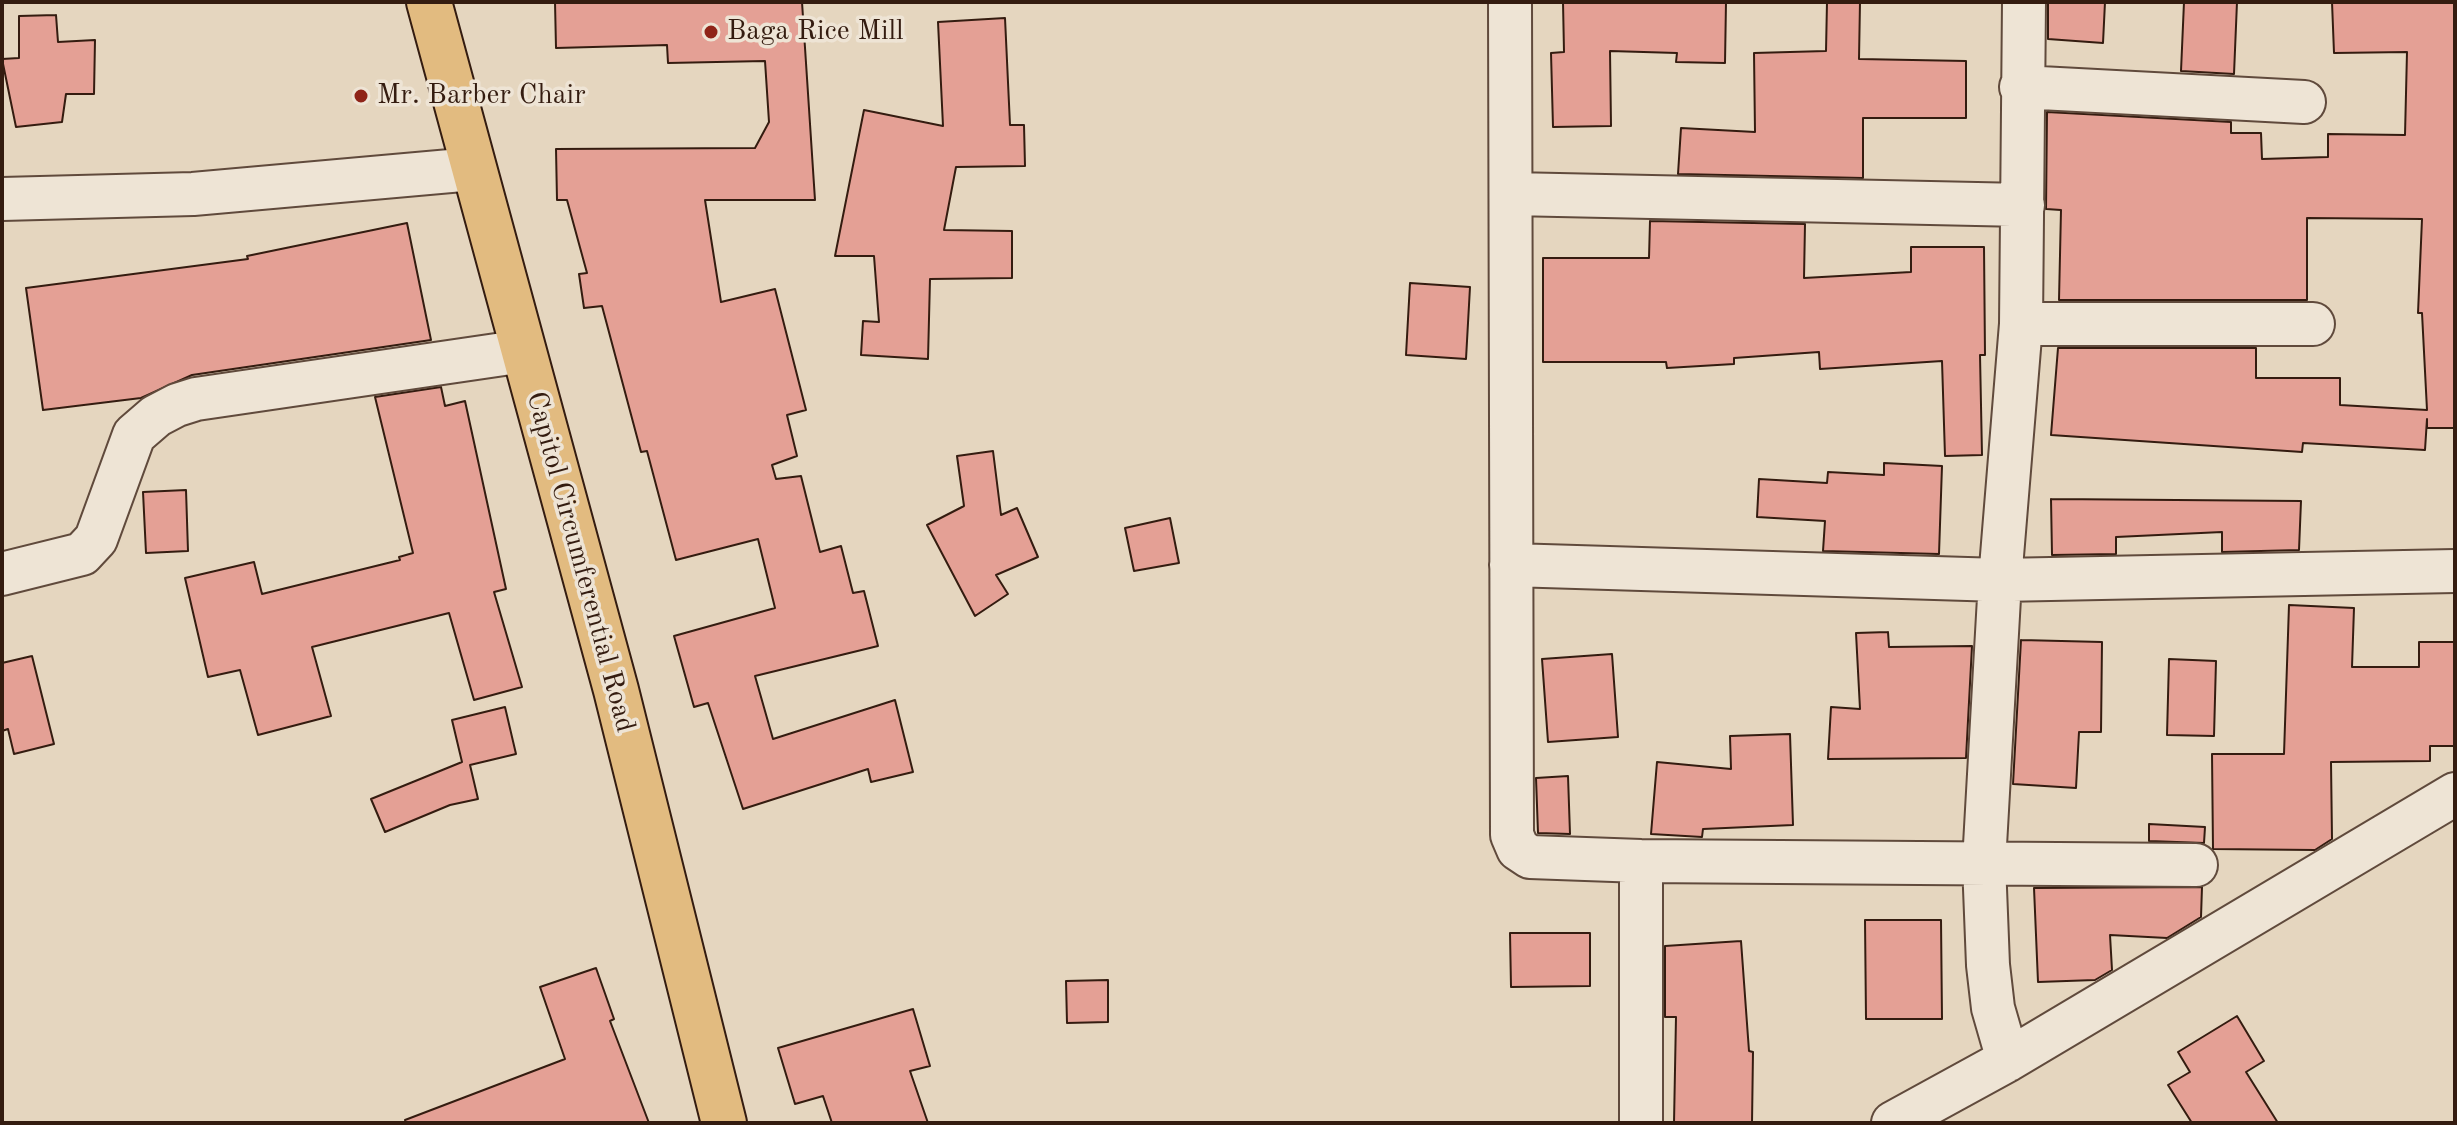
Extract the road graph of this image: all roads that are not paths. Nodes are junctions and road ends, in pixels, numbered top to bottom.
1 (429, 2) edge
2 (1510, 2) edge
3 (2024, 2) edge
4 (2021, 87) junction
5 (2304, 102) dead end
6 (473, 169) junction
7 (1512, 194) junction
8 (2, 199) edge
9 (2023, 205) junction
10 (2021, 324) junction
11 (2313, 324) dead end
12 (524, 351) junction
13 (1511, 565) junction
14 (2455, 571) edge
15 (2, 574) edge
16 (2000, 580) junction
17 (2455, 794) edge
18 (1641, 861) junction
19 (1984, 863) junction
20 (2196, 865) dead end
21 (2008, 1060) junction
22 (724, 1123) edge
23 (1641, 1123) edge
24 (1893, 1123) edge

1 - 6 main road, Capitol Circumferential Road
2 - 7 street
3 - 4 street
4 - 5 street
4 - 9 street
6 - 8 street
6 - 12 main road, Capitol Circumferential Road
7 - 9 street
7 - 13 street
9 - 10 street
10 - 11 street
10 - 16 street
12 - 15 street
12 - 22 main road, Capitol Circumferential Road
13 - 16 street
13 - 18 street
14 - 16 street
16 - 19 street
17 - 21 street
18 - 19 street
18 - 23 street
19 - 20 street
19 - 21 street
21 - 24 street

